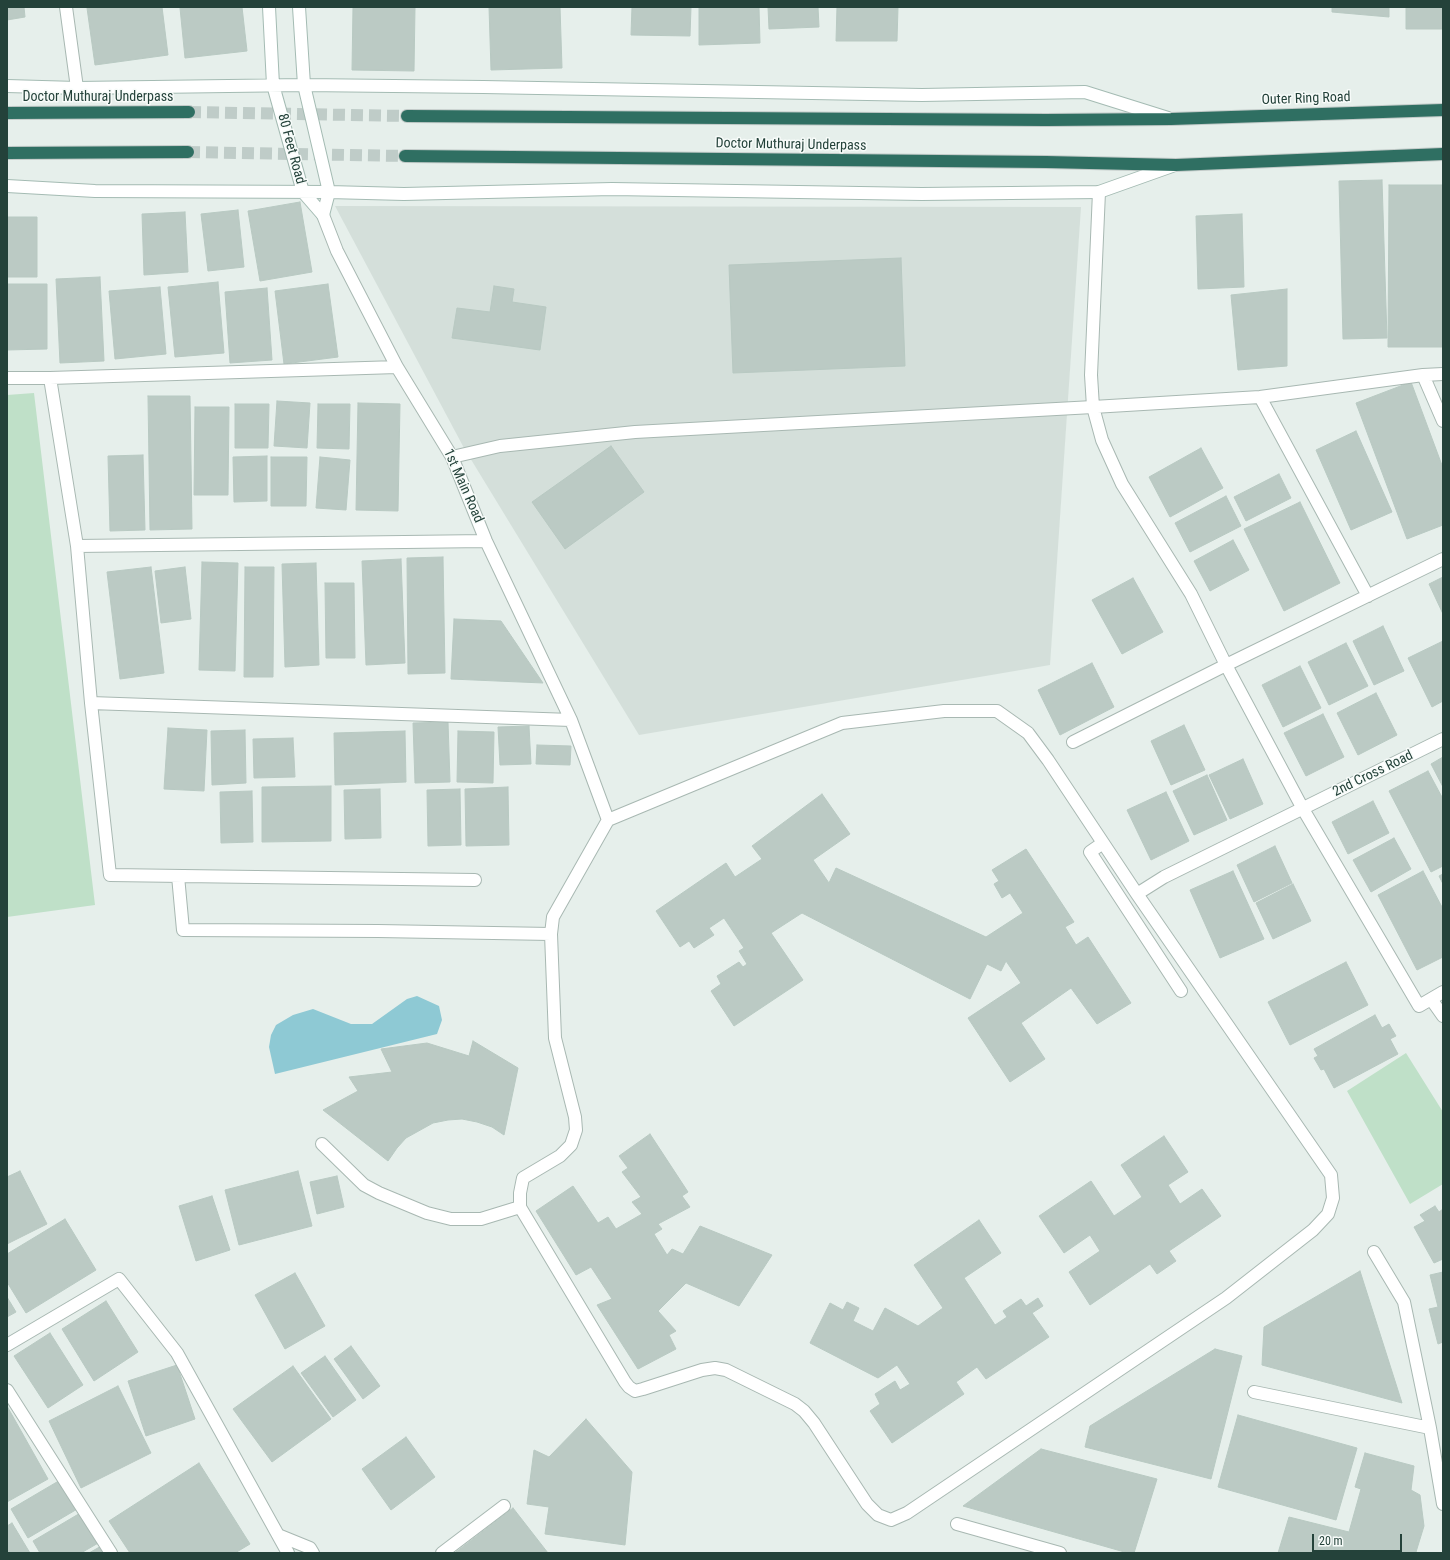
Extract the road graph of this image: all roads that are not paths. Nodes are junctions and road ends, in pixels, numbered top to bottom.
1 (66, 7) edge
2 (269, 7) edge
3 (299, 7) edge
4 (274, 85) junction
5 (304, 85) junction
6 (7, 86) edge
7 (77, 88) junction
8 (1443, 110) edge
9 (189, 112) tunnel mouth
10 (7, 113) edge
11 (407, 116) tunnel mouth
12 (1171, 119) junction
13 (188, 152) tunnel mouth
14 (7, 153) edge
15 (1443, 154) edge
16 (405, 156) tunnel mouth
17 (1176, 165) junction
18 (7, 186) edge
19 (303, 192) junction
20 (329, 192) junction
21 (1099, 192) junction
22 (323, 215) junction
23 (397, 367) junction
24 (1443, 374) edge
25 (1422, 375) junction
26 (7, 378) edge
27 (50, 378) junction
28 (1260, 397) junction
29 (1093, 407) junction
30 (1443, 421) edge
31 (452, 457) junction
32 (486, 541) junction
33 (77, 546) junction
34 (1443, 559) edge
35 (1368, 596) junction
36 (1226, 664) junction
37 (91, 703) junction
38 (571, 720) junction
39 (1443, 739) edge
40 (1073, 742) dead end
41 (1303, 809) junction
42 (608, 820) junction
43 (1103, 843) junction
44 (178, 876) junction
45 (476, 880) dead end
46 (1137, 894) junction
47 (551, 934) junction
48 (1181, 991) dead end
49 (1443, 992) edge
50 (1431, 999) junction
51 (1443, 1016) edge
52 (322, 1144) dead end
53 (520, 1207) junction
54 (1374, 1252) dead end
55 (7, 1345) edge
56 (7, 1390) edge
57 (1254, 1392) dead end
58 (1430, 1428) junction
59 (1443, 1504) edge
60 (504, 1506) dead end
61 (957, 1524) dead end
62 (278, 1535) junction
63 (111, 1553) edge
64 (288, 1553) edge
65 (313, 1553) edge
66 (442, 1553) edge
67 (1060, 1553) edge

1 - 7 street
2 - 4 street, 80 Feet Road
3 - 5 street, 80 Feet Road
4 - 5 street
4 - 7 street
4 - 19 street, 80 Feet Road
5 - 12 street
5 - 20 street, 80 Feet Road
6 - 7 street
8 - 12 highway, Outer Ring Road
9 - 10 highway, Doctor Muthuraj Underpass
11 - 12 highway, Doctor Muthuraj Underpass
13 - 14 highway
15 - 17 highway
16 - 17 highway, Doctor Muthuraj Underpass
17 - 21 street
18 - 19 street
19 - 20 street
19 - 22 street, 80 Feet Road
20 - 21 street
20 - 22 street, 80 Feet Road
21 - 29 street
22 - 23 street, 1st Main Road
23 - 27 street
23 - 31 street, 1st Main Road
24 - 25 street
25 - 28 street
25 - 30 street
26 - 27 street
27 - 33 street
28 - 29 street
28 - 35 street
29 - 31 street
29 - 36 street
31 - 32 street, 1st Main Road
32 - 33 street
32 - 38 street, 1st Main Road
33 - 37 street
34 - 35 street
35 - 36 street
36 - 40 street
36 - 41 street
37 - 38 street
37 - 44 street
38 - 42 street, 1st Main Road
39 - 41 street, 2nd Cross Road
41 - 46 street, 2nd Cross Road
41 - 50 street
42 - 43 street
42 - 47 street
43 - 46 street
43 - 48 street
44 - 45 street
44 - 47 street
46 - 53 street
47 - 53 street
49 - 50 street
50 - 51 street
52 - 53 street
54 - 58 street
55 - 62 street
56 - 63 street
57 - 58 street
58 - 59 street
60 - 66 street
61 - 67 street
62 - 64 street
62 - 65 street

